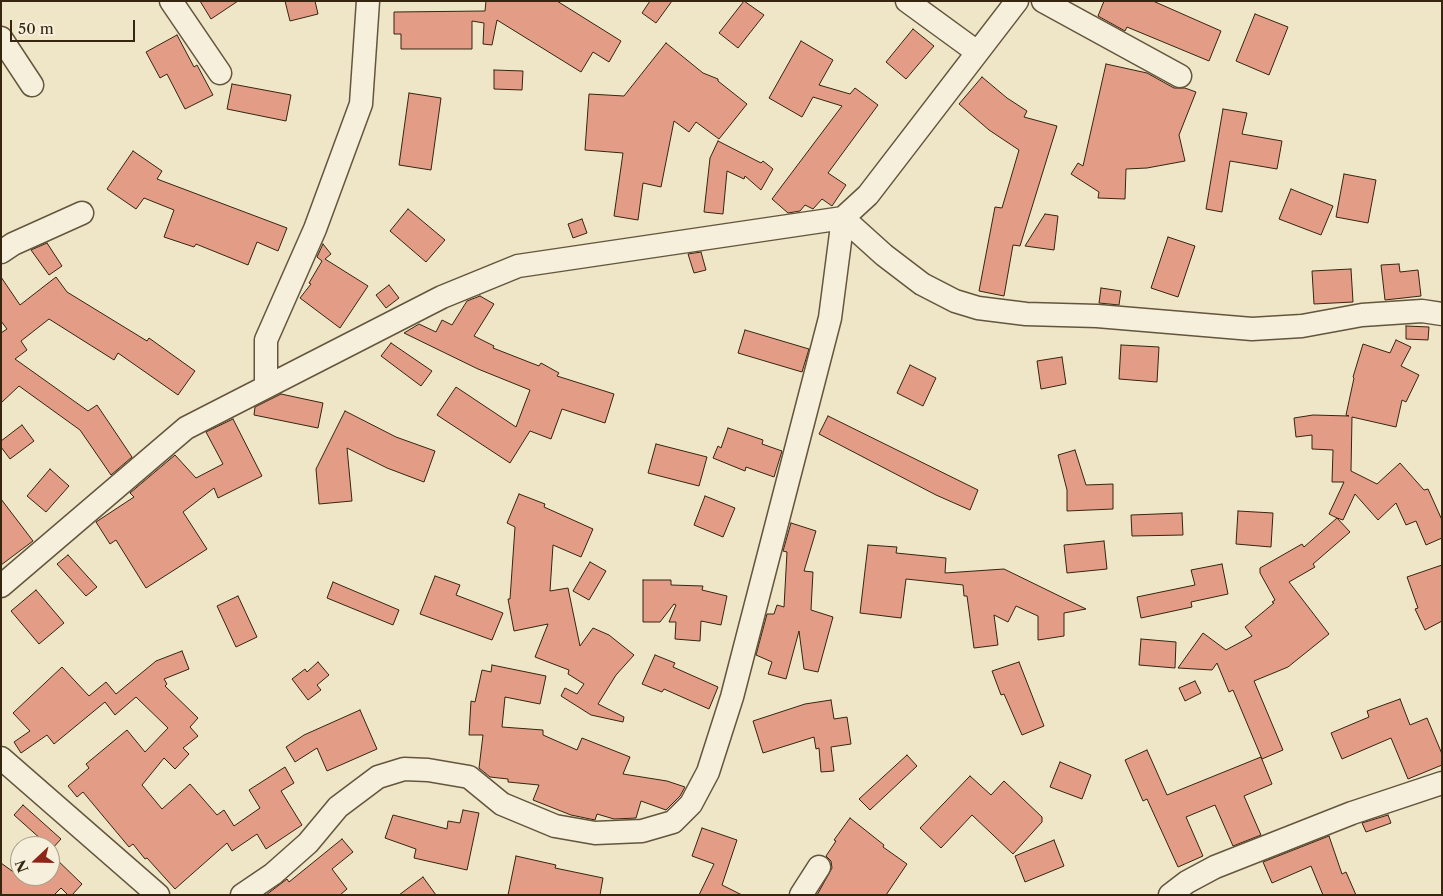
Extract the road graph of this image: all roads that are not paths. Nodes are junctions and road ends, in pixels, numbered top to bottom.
1 (171, 1) edge
2 (368, 1) edge
3 (907, 1) edge
4 (1018, 1) edge
5 (1043, 1) edge
6 (1, 38) edge
7 (977, 52) junction
8 (220, 73) dead end
9 (1180, 76) dead end
10 (32, 84) dead end
11 (82, 213) dead end
12 (842, 218) junction
13 (1, 252) edge
14 (1442, 314) edge
15 (266, 386) junction
16 (1, 586) edge
17 (1, 758) edge
18 (1442, 783) edge
19 (819, 867) dead end
20 (158, 895) edge
21 (242, 895) edge
22 (801, 895) edge
23 (1170, 895) edge

1 - 8 street
2 - 15 street
3 - 7 street
4 - 7 street
5 - 9 street
6 - 10 street
7 - 12 street
11 - 13 street
12 - 14 street
12 - 15 street
12 - 21 street
15 - 16 street
17 - 20 street
18 - 23 street
19 - 22 street

